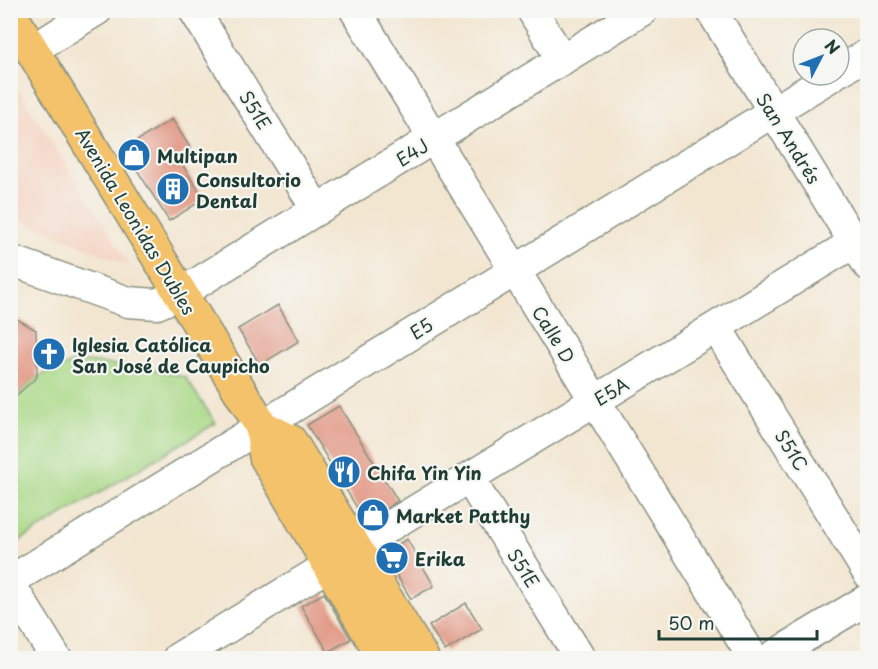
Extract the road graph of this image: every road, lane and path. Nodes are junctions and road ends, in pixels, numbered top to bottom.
1 (97, 10) edge
2 (195, 10) edge
3 (355, 10) edge
4 (532, 10) edge
5 (643, 10) edge
6 (711, 10) edge
7 (10, 14) edge
8 (32, 50) junction
9 (867, 54) edge
10 (562, 60) junction
11 (851, 64) edge
12 (813, 87) edge
13 (773, 111) junction
14 (434, 138) junction
15 (317, 210) junction
16 (863, 247) edge
17 (10, 261) edge
18 (514, 269) junction
19 (181, 293) junction
20 (716, 327) junction
21 (595, 401) junction
22 (262, 428) junction
23 (469, 478) junction
24 (341, 557) junction
25 (867, 573) edge
26 (10, 583) edge
27 (867, 599) edge
28 (217, 648) edge
29 (56, 658) edge
30 (177, 658) edge
31 (384, 658) edge
32 (422, 658) edge
33 (580, 658) edge
34 (753, 658) edge
35 (770, 658) edge

1 - 8 street
2 - 15 street, S51E
3 - 14 street, Calle D
4 - 10 street
5 - 10 street, E4J
6 - 13 street, San Andrés
7 - 8 main road, Avenida Leonidas Dubles
8 - 19 main road, Avenida Leonidas Dubles
9 - 11 street
10 - 14 street, E4J
12 - 13 street, E5
13 - 16 street, San Andrés
13 - 18 street, E5
14 - 15 street, E4J
14 - 18 street, Calle D
15 - 19 street, E4J
16 - 20 street, E5A
17 - 19 street, E4J
18 - 21 street, Calle D
18 - 22 street, E5
19 - 22 main road, Avenida Leonidas Dubles
20 - 21 street, E5A
20 - 25 street, S51C
21 - 23 street, E5A
21 - 34 street, Calle D
22 - 24 main road
22 - 26 street, E5
23 - 24 street, E5A
23 - 33 street, S51E
24 - 28 street, E5A
24 - 31 main road
24 - 32 main road
26 - 29 street
27 - 35 street
28 - 30 street, E5A

